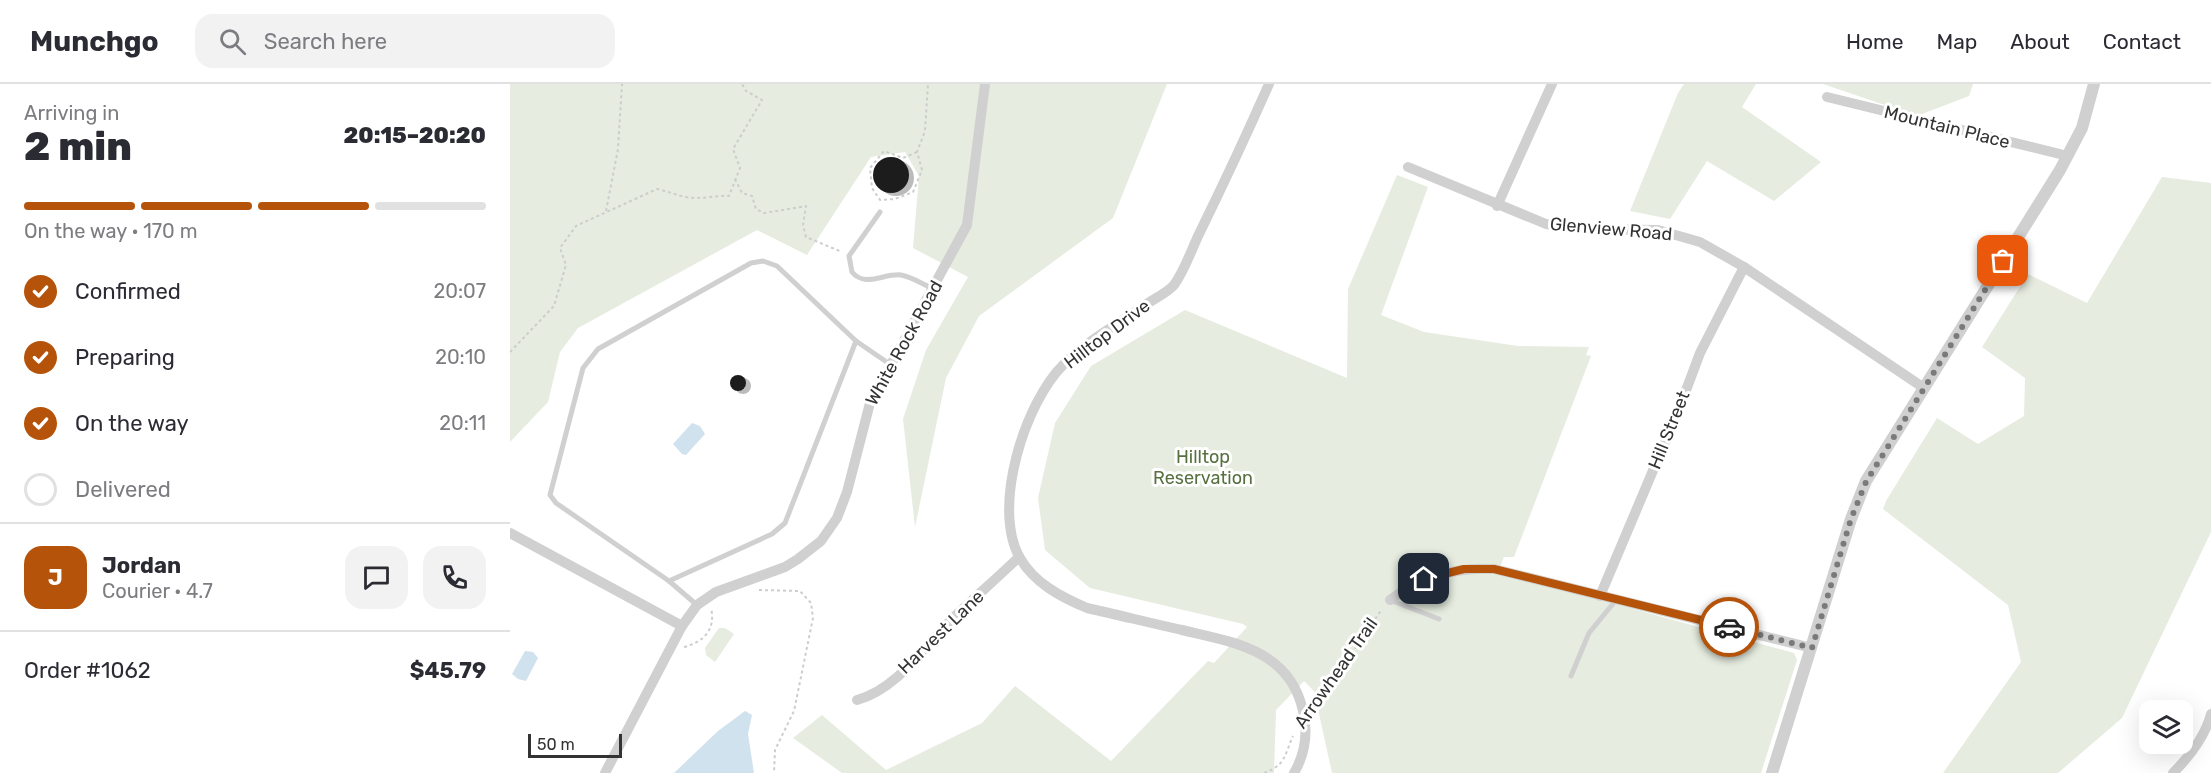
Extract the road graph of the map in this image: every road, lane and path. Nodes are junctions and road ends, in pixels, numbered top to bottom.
1 (622, 84) edge
2 (742, 84) edge
3 (928, 84) edge
4 (985, 84) edge
5 (1269, 84) edge
6 (1552, 84) edge
7 (2094, 84) edge
8 (1827, 97) dead end
9 (917, 152) junction
10 (2068, 156) junction
11 (1408, 167) dead end
12 (735, 179) junction
13 (1497, 206) junction
14 (606, 211) junction
15 (880, 212) dead end
16 (849, 256) junction
17 (1744, 267) junction
18 (934, 289) junction
19 (856, 341) junction
20 (510, 352) edge
21 (891, 365) junction
22 (1924, 388) junction
23 (510, 533) edge
24 (1019, 557) junction
25 (669, 581) junction
26 (732, 585) junction
27 (1600, 596) junction
28 (707, 597) junction
29 (1390, 600) junction
30 (1616, 600) junction
31 (697, 605) junction
32 (1438, 619) dead end
33 (682, 626) junction
34 (707, 634) junction
35 (712, 638) dead end
36 (671, 646) junction
37 (1812, 648) junction
38 (1571, 676) dead end
39 (857, 700) dead end
40 (2211, 714) edge
41 (1305, 719) junction
42 (604, 773) edge
43 (774, 773) edge
44 (1264, 773) edge
45 (1294, 773) edge
46 (1772, 773) edge
47 (2173, 773) edge

1 - 14 path
2 - 12 path
3 - 9 path
4 - 18 street, White Rock Road
5 - 24 street, Hilltop Drive
6 - 13 street
7 - 10 street
8 - 10 street, Mountain Place
9 - 9 path
10 - 22 street
11 - 13 street, Glenview Road
12 - 14 path
12 - 16 path
13 - 17 street, Glenview Road
14 - 20 path
15 - 16 lane
16 - 18 lane
17 - 22 street, Glenview Road
17 - 27 street, Hill Street
18 - 21 street, White Rock Road
19 - 21 lane
19 - 25 lane
19 - 25 lane
21 - 26 street, White Rock Road
22 - 37 street
23 - 33 street
24 - 39 street, Harvest Lane
24 - 41 street, Hilltop Drive
25 - 31 lane
26 - 28 street, White Rock Road
26 - 43 path
27 - 29 street
27 - 30 street
28 - 31 street, White Rock Road
28 - 34 path
29 - 32 lane
29 - 41 path, Arrowhead Trail
30 - 37 street
30 - 38 lane
31 - 33 street, White Rock Road
33 - 36 street, White Rock Road
34 - 35 path
34 - 36 path
36 - 42 street, White Rock Road
37 - 46 street
40 - 47 street
41 - 44 path, Arrowhead Trail
41 - 45 street, Hilltop Drive

